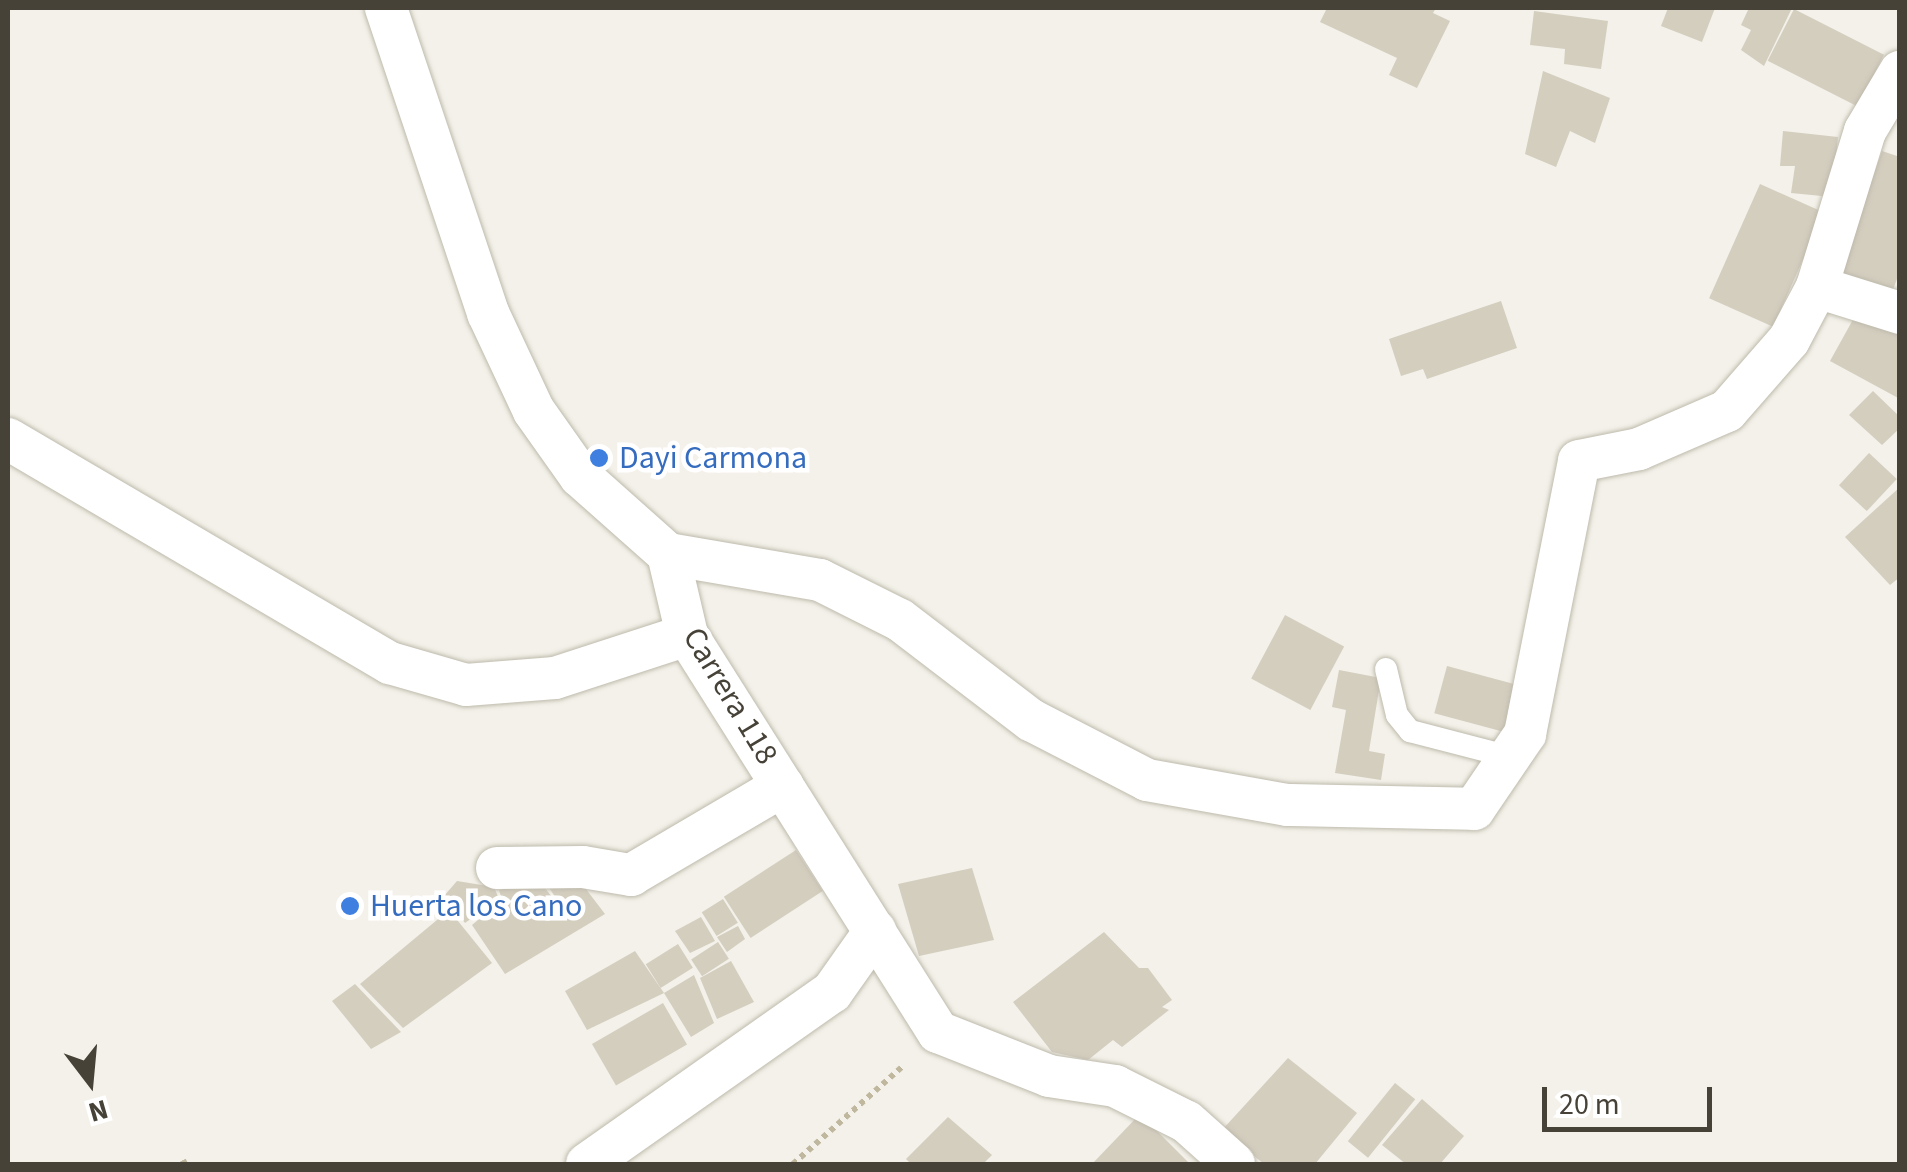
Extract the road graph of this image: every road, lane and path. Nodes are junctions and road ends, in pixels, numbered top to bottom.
1 (386, 8) edge
2 (1900, 72) edge
3 (1818, 286) junction
4 (1900, 313) edge
5 (8, 439) edge
6 (668, 554) junction
7 (687, 635) junction
8 (1386, 669) dead end
9 (1510, 757) junction
10 (783, 786) junction
11 (498, 868) dead end
12 (875, 931) junction
13 (938, 1032) junction
14 (588, 1164) edge
15 (793, 1164) edge
16 (1234, 1164) edge

1 - 6 street
2 - 3 street
3 - 4 street
3 - 9 street
5 - 7 street
6 - 7 street, Carrera 118
6 - 9 street
7 - 10 street, Carrera 118
8 - 9 lane
10 - 11 street
10 - 12 street, Carrera 118
12 - 13 street, Carrera 118
12 - 14 street
13 - 15 path
13 - 16 street

